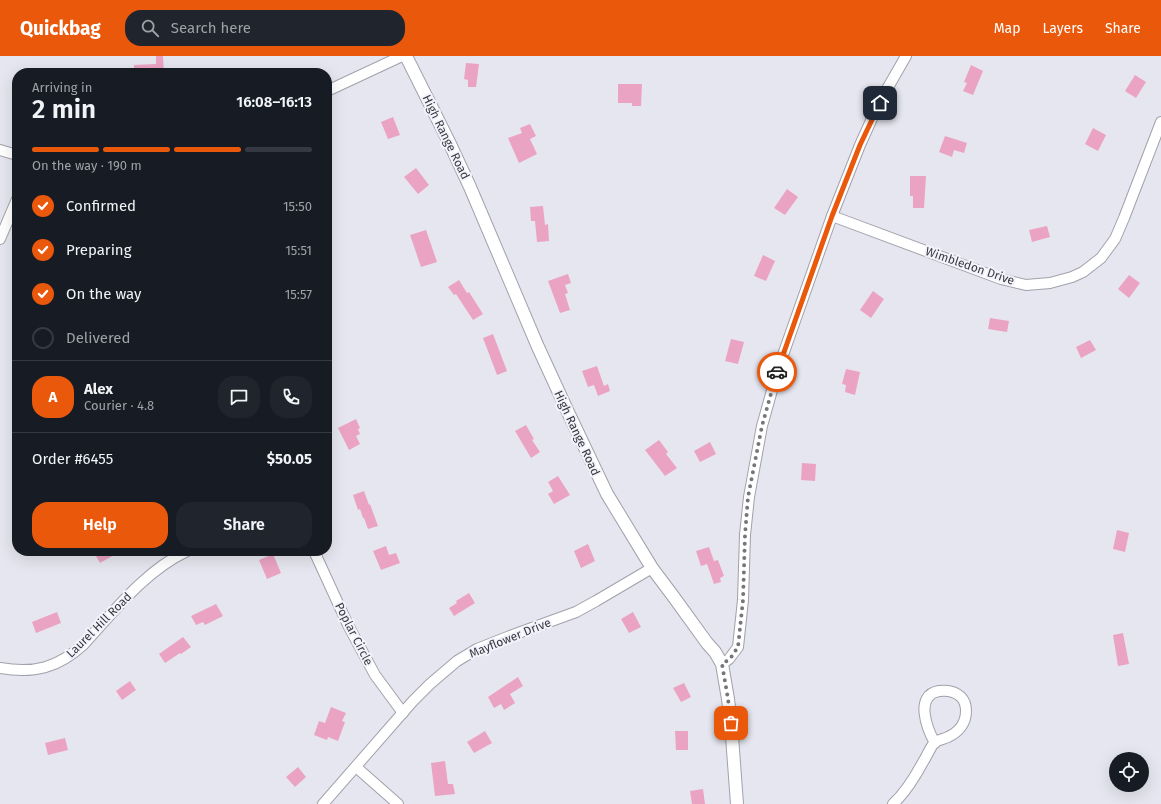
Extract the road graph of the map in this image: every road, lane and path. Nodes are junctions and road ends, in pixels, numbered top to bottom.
1 (402, 56) edge
2 (406, 56) edge
3 (906, 56) edge
4 (332, 89) edge
5 (1161, 122) edge
6 (0, 150) edge
7 (12, 154) edge
8 (12, 211) edge
9 (832, 216) junction
10 (0, 239) edge
11 (178, 556) edge
12 (316, 556) edge
13 (652, 568) junction
14 (722, 664) junction
15 (0, 668) edge
16 (403, 713) junction
17 (935, 743) junction
18 (356, 767) junction
19 (323, 804) edge
20 (398, 804) edge
21 (737, 804) edge
22 (893, 804) edge

1 - 4 street
2 - 13 street, High Range Road
3 - 9 street
5 - 9 street, Wimbledon Drive
6 - 7 street
8 - 10 street
9 - 14 street
11 - 15 street, Laurel Hill Road
12 - 16 street, Poplar Circle
13 - 14 street, High Range Road
13 - 16 street, Mayflower Drive
14 - 21 street, High Range Road
16 - 18 street, Mayflower Drive
17 - 17 street
17 - 22 street
18 - 19 street, Mayflower Drive
18 - 20 street

